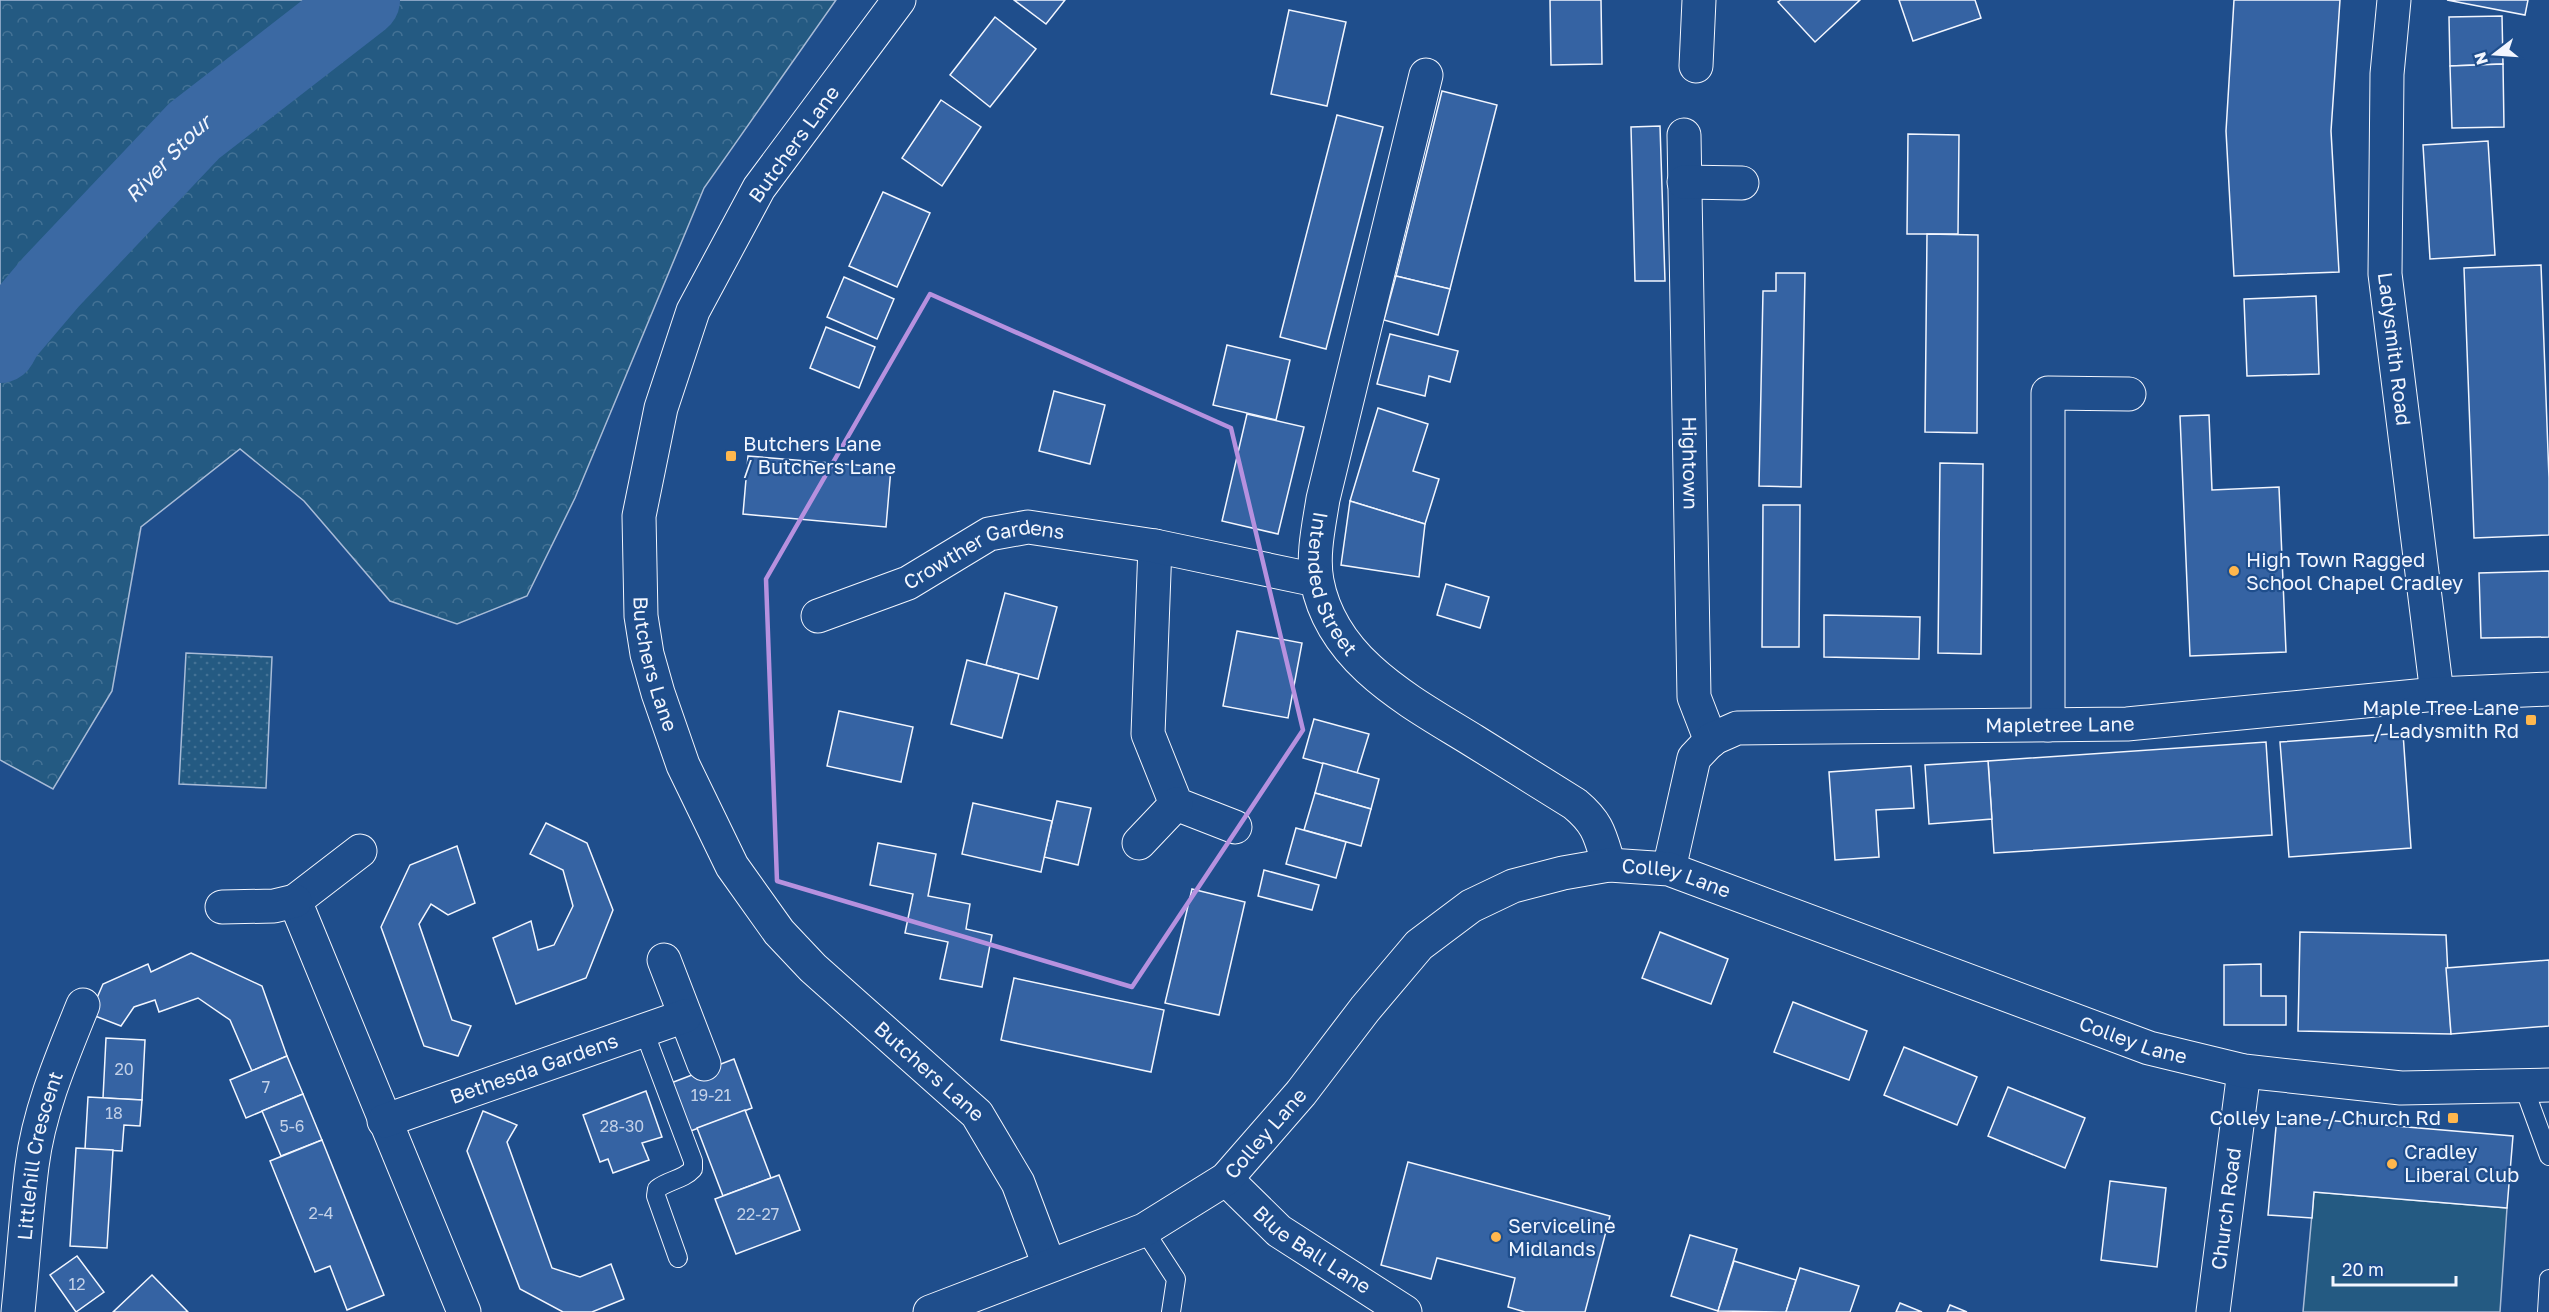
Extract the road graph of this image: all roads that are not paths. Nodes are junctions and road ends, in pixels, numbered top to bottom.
1 (899, 0) edge
2 (1699, 0) edge
3 (2394, 0) edge
4 (1696, 66) dead end
5 (1426, 75) dead end
6 (1684, 135) dead end
7 (1683, 182) junction
8 (1742, 183) dead end
9 (2129, 394) dead end
10 (1155, 546) junction
11 (1316, 580) junction
12 (818, 616) dead end
13 (2549, 689) edge
14 (2438, 694) junction
15 (2048, 725) junction
16 (1711, 741) junction
17 (1176, 804) junction
18 (1235, 826) dead end
19 (1139, 843) dead end
20 (360, 851) dead end
21 (1609, 865) junction
22 (1669, 869) junction
23 (295, 901) junction
24 (222, 907) dead end
25 (664, 960) dead end
26 (83, 1005) dead end
27 (686, 1016) junction
28 (644, 1030) junction
29 (704, 1064) dead end
30 (2244, 1071) junction
31 (2536, 1085) edge
32 (384, 1121) junction
33 (2549, 1156) edge
34 (1226, 1179) junction
35 (1144, 1230) junction
36 (678, 1258) dead end
37 (1049, 1265) junction
38 (2549, 1280) edge
39 (18, 1312) edge
40 (464, 1312) edge
41 (930, 1312) edge
42 (1171, 1312) edge
43 (1405, 1312) edge
44 (2213, 1312) edge
45 (2547, 1312) edge

1 - 37 street, Butchers Lane
2 - 4 street
3 - 14 street, Ladysmith Road
5 - 11 street, Intended Street
6 - 7 street, Hightown
7 - 8 street
7 - 16 street, Hightown
9 - 15 street
10 - 11 street, Crowther Gardens
10 - 12 street, Crowther Gardens
10 - 17 street
11 - 21 street, Intended Street
13 - 14 street, Mapletree Lane
14 - 15 street, Mapletree Lane
15 - 16 street, Mapletree Lane
16 - 22 street, Mapletree Lane
17 - 18 street
17 - 19 street
20 - 23 street
21 - 22 street, Colley Lane
21 - 34 street, Colley Lane
22 - 30 street, Colley Lane
23 - 24 street
23 - 32 street
25 - 27 street
26 - 39 street, Littlehill Crescent
27 - 28 street, Bethesda Gardens
27 - 29 street
28 - 32 street, Bethesda Gardens
28 - 36 lane
30 - 31 street, Colley Lane
30 - 44 street, Church Road
31 - 33 lane
32 - 40 street
34 - 35 street, Colley Lane
34 - 43 street, Blue Ball Lane
35 - 37 street, Colley Lane
35 - 42 lane
37 - 41 street, Colley Lane
38 - 45 lane

